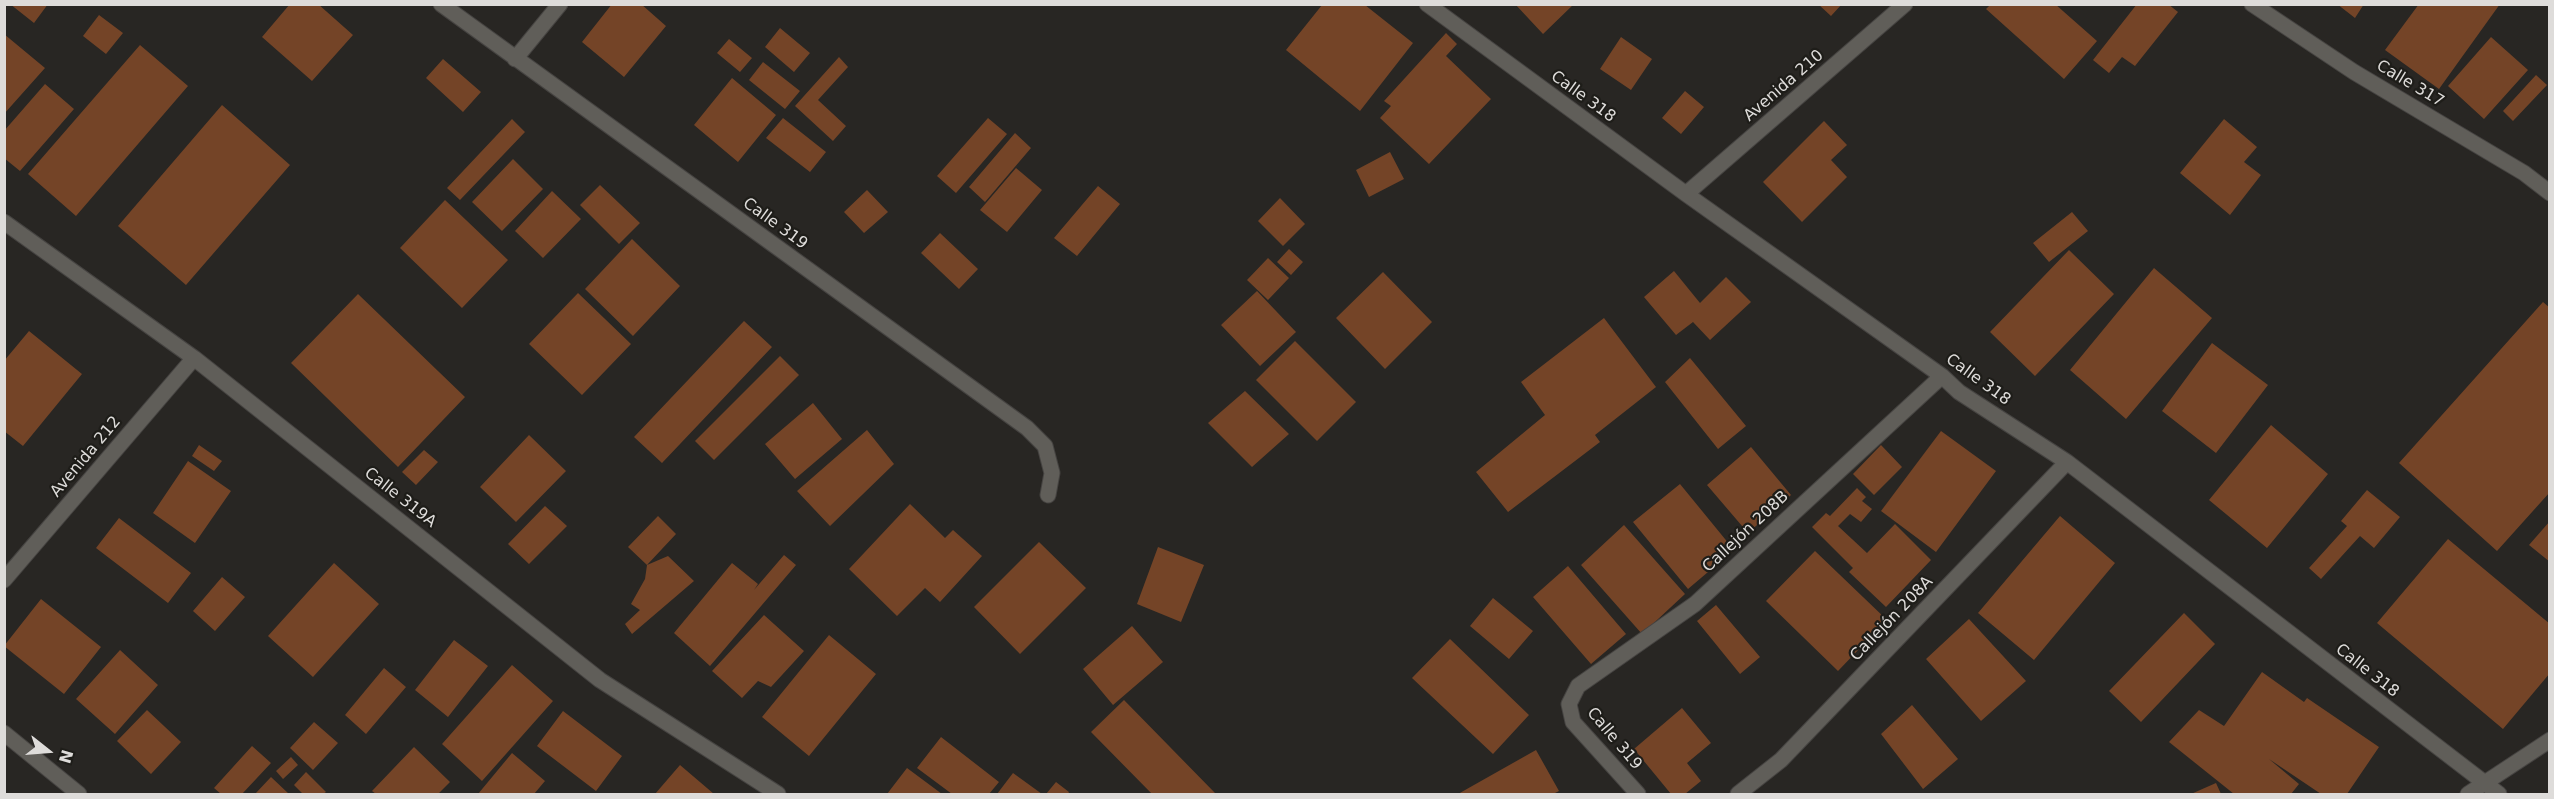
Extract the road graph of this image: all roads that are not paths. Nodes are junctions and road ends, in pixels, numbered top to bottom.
1 (441, 4) edge
2 (560, 4) edge
3 (1427, 4) edge
4 (1905, 4) edge
5 (2252, 4) edge
6 (515, 59) junction
7 (2550, 193) edge
8 (1686, 195) junction
9 (4, 222) edge
10 (194, 358) junction
11 (1942, 376) junction
12 (2067, 462) junction
13 (1048, 495) dead end
14 (4, 580) edge
15 (1569, 704) joint
16 (4, 733) edge
17 (2550, 740) edge
18 (2485, 784) junction
19 (79, 795) edge
20 (778, 795) edge
21 (1638, 795) edge
22 (1738, 795) edge
23 (2468, 795) edge
24 (2499, 795) edge

1 - 6 street, Calle 319
2 - 6 street
3 - 8 street, Calle 318
4 - 8 street, Avenida 210
5 - 7 street, Calle 317
6 - 13 street, Calle 319
8 - 11 street, Calle 318
9 - 10 street, Calle 319A
10 - 14 street, Avenida 212
10 - 20 street, Calle 319A
11 - 12 street, Calle 318
11 - 15 street, Callejón 208B
12 - 18 street, Calle 318
12 - 22 street, Callejón 208A
15 - 21 street, Calle 319
16 - 19 street
17 - 18 street
18 - 23 street
18 - 24 street, Calle 318

